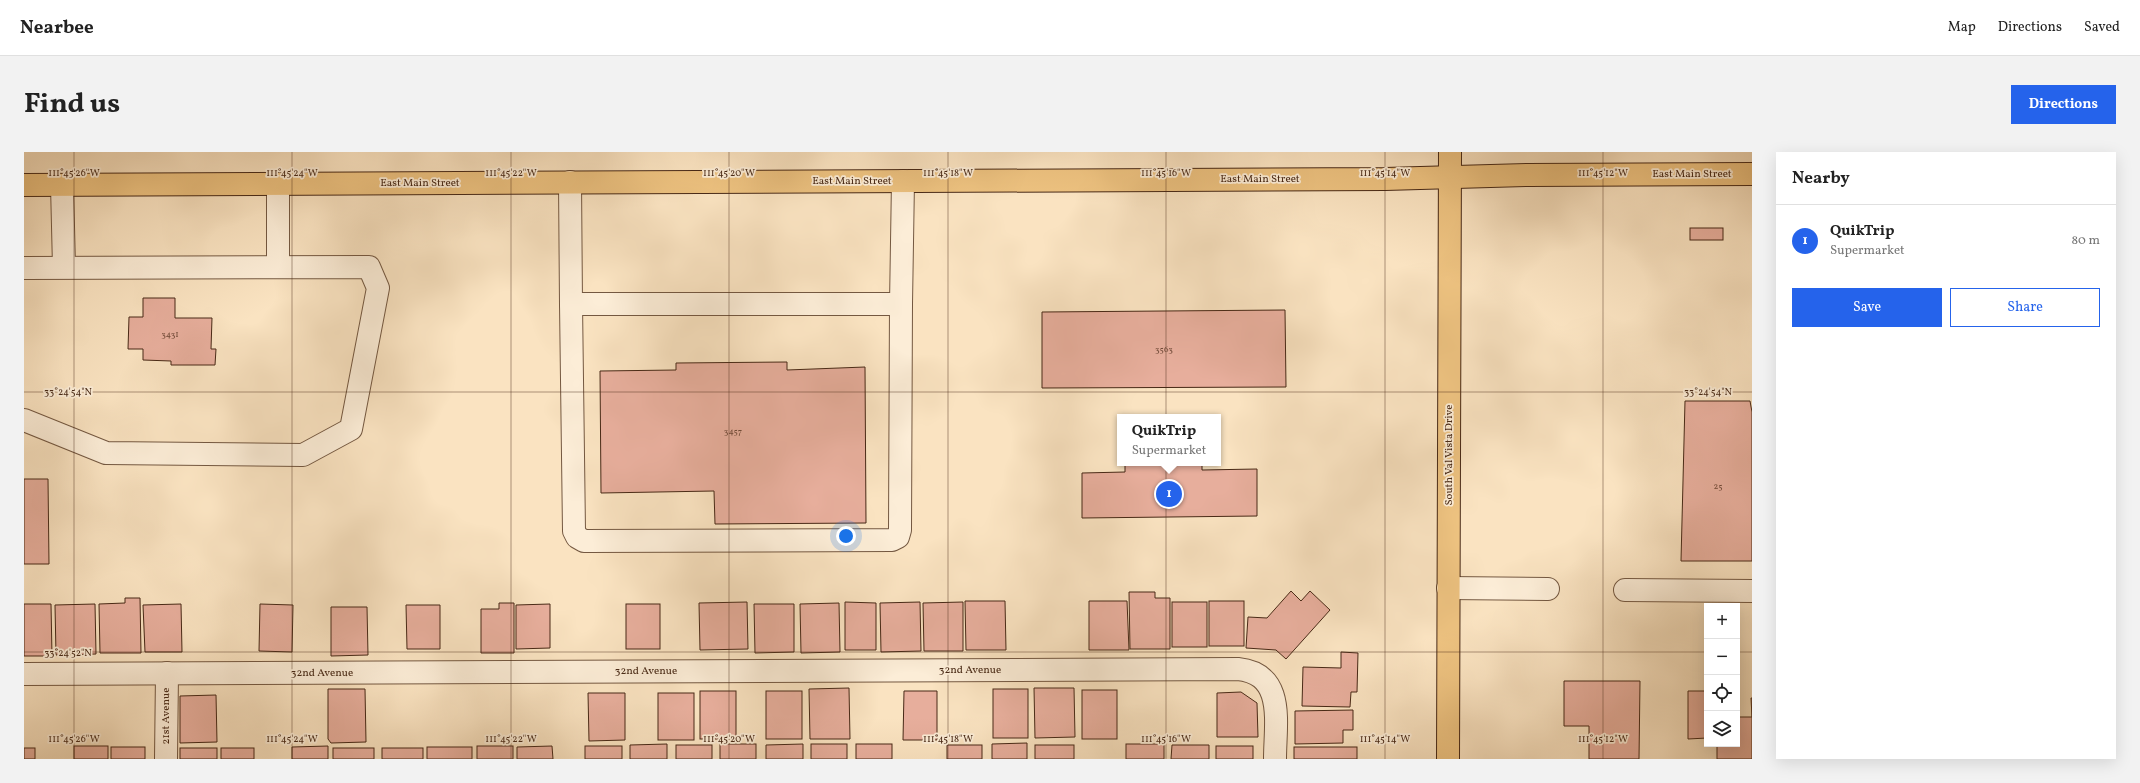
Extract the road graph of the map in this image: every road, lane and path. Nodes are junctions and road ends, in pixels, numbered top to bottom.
1 (1450, 152) edge
2 (1752, 174) edge
3 (1450, 177) junction
4 (903, 181) junction
5 (570, 182) junction
6 (278, 184) junction
7 (24, 185) edge
8 (62, 185) junction
9 (64, 267) junction
10 (278, 267) junction
11 (24, 268) edge
12 (571, 304) junction
13 (900, 304) junction
14 (24, 420) edge
15 (1448, 588) junction
16 (1548, 589) dead end
17 (1625, 590) dead end
18 (1752, 591) edge
19 (167, 673) junction
20 (24, 674) edge
21 (166, 759) edge
22 (1275, 759) edge
23 (1448, 759) edge

1 - 3 main road, South Val Vista Drive
2 - 3 main road, East Main Street
3 - 4 main road, East Main Street
3 - 15 main road, South Val Vista Drive
4 - 5 main road, East Main Street
4 - 13 lane
5 - 6 main road, East Main Street
5 - 12 lane
6 - 8 main road, East Main Street
6 - 10 lane
7 - 8 main road, East Main Street
8 - 9 lane
9 - 10 lane
9 - 11 lane
10 - 14 lane
12 - 13 lane
12 - 13 lane
15 - 16 lane
15 - 23 main road, South Val Vista Drive
17 - 18 lane
19 - 20 lane, 32nd Avenue
19 - 21 lane, 21st Avenue
19 - 22 lane, 32nd Avenue

